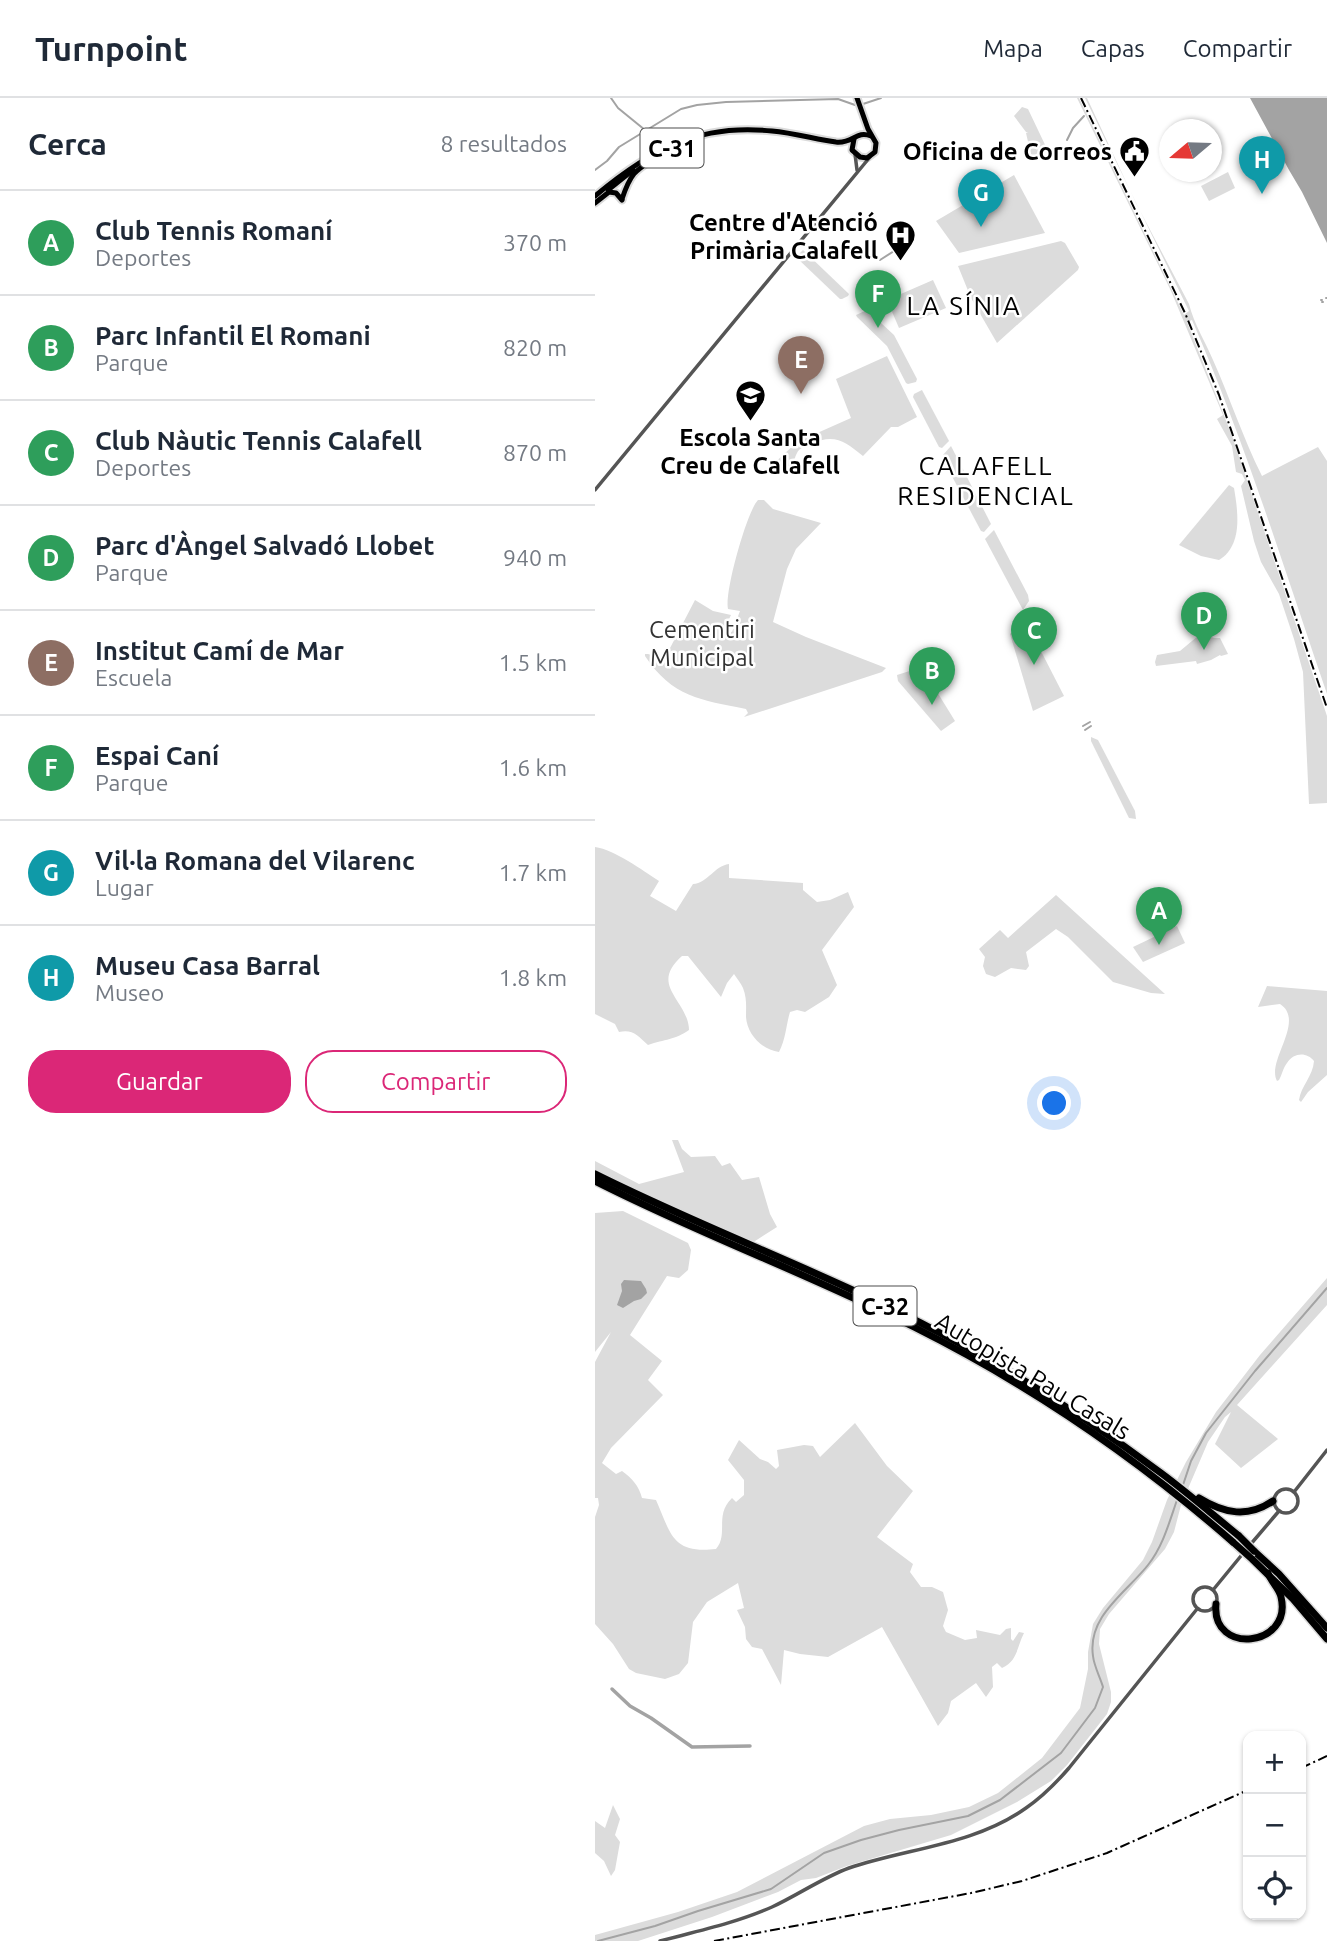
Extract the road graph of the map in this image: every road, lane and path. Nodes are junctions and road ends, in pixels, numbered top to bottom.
1 (857, 99) edge
2 (861, 112) junction
3 (733, 130) junction
4 (861, 134) junction
5 (871, 136) junction
6 (854, 139) junction
7 (828, 141) junction
8 (668, 146) junction
9 (854, 152) junction
10 (663, 153) junction
11 (872, 156) junction
12 (857, 172) junction
13 (618, 181) junction
14 (625, 189) junction
15 (595, 200) edge
16 (622, 200) dead end
17 (595, 490) edge
18 (595, 1174) edge
19 (595, 1181) edge
20 (1327, 1450) edge
21 (1156, 1474) junction
22 (1294, 1492) junction
23 (1193, 1499) junction
24 (1273, 1501) junction
25 (1279, 1511) junction
26 (1253, 1555) junction
27 (1268, 1573) junction
28 (1213, 1590) junction
29 (1216, 1604) junction
30 (1197, 1609) junction
31 (1306, 1609) junction
32 (1327, 1628) edge
33 (1327, 1639) edge
34 (660, 1941) edge

1 - 2 main road
2 - 4 main road
2 - 5 main road
3 - 7 main road, C-31
3 - 8 main road, C-31
3 - 10 main road, C-31
4 - 5 main road
4 - 6 main road
5 - 11 main road
6 - 7 main road, C-31
6 - 9 main road
7 - 9 main road, C-31
8 - 13 main road
8 - 15 main road, C-31
9 - 11 main road, C-31
9 - 12 street
10 - 13 main road, C-31
10 - 14 main road
11 - 12 street
12 - 17 street
13 - 14 main road
13 - 14 main road
13 - 15 main road
15 - 16 main road
18 - 21 highway, Autopista Pau Casals / C-32
19 - 21 highway, Autopista Pau Casals / C-32
20 - 22 street
21 - 23 highway, Autopista Pau Casals / C-32
21 - 23 highway, Autopista Pau Casals / C-32
22 - 24 street
22 - 25 street
23 - 24 highway
23 - 26 highway, Autopista Pau Casals / C-32, bridge
24 - 25 street
25 - 28 street
26 - 27 highway, Autopista Pau Casals / C-32
26 - 31 highway, Autopista Pau Casals / C-32
27 - 29 highway
27 - 31 highway, Autopista Pau Casals / C-32
28 - 29 street
28 - 30 street
29 - 30 street
30 - 34 street
31 - 32 highway, Autopista Pau Casals / C-32
31 - 33 highway, Autopista Pau Casals / C-32

